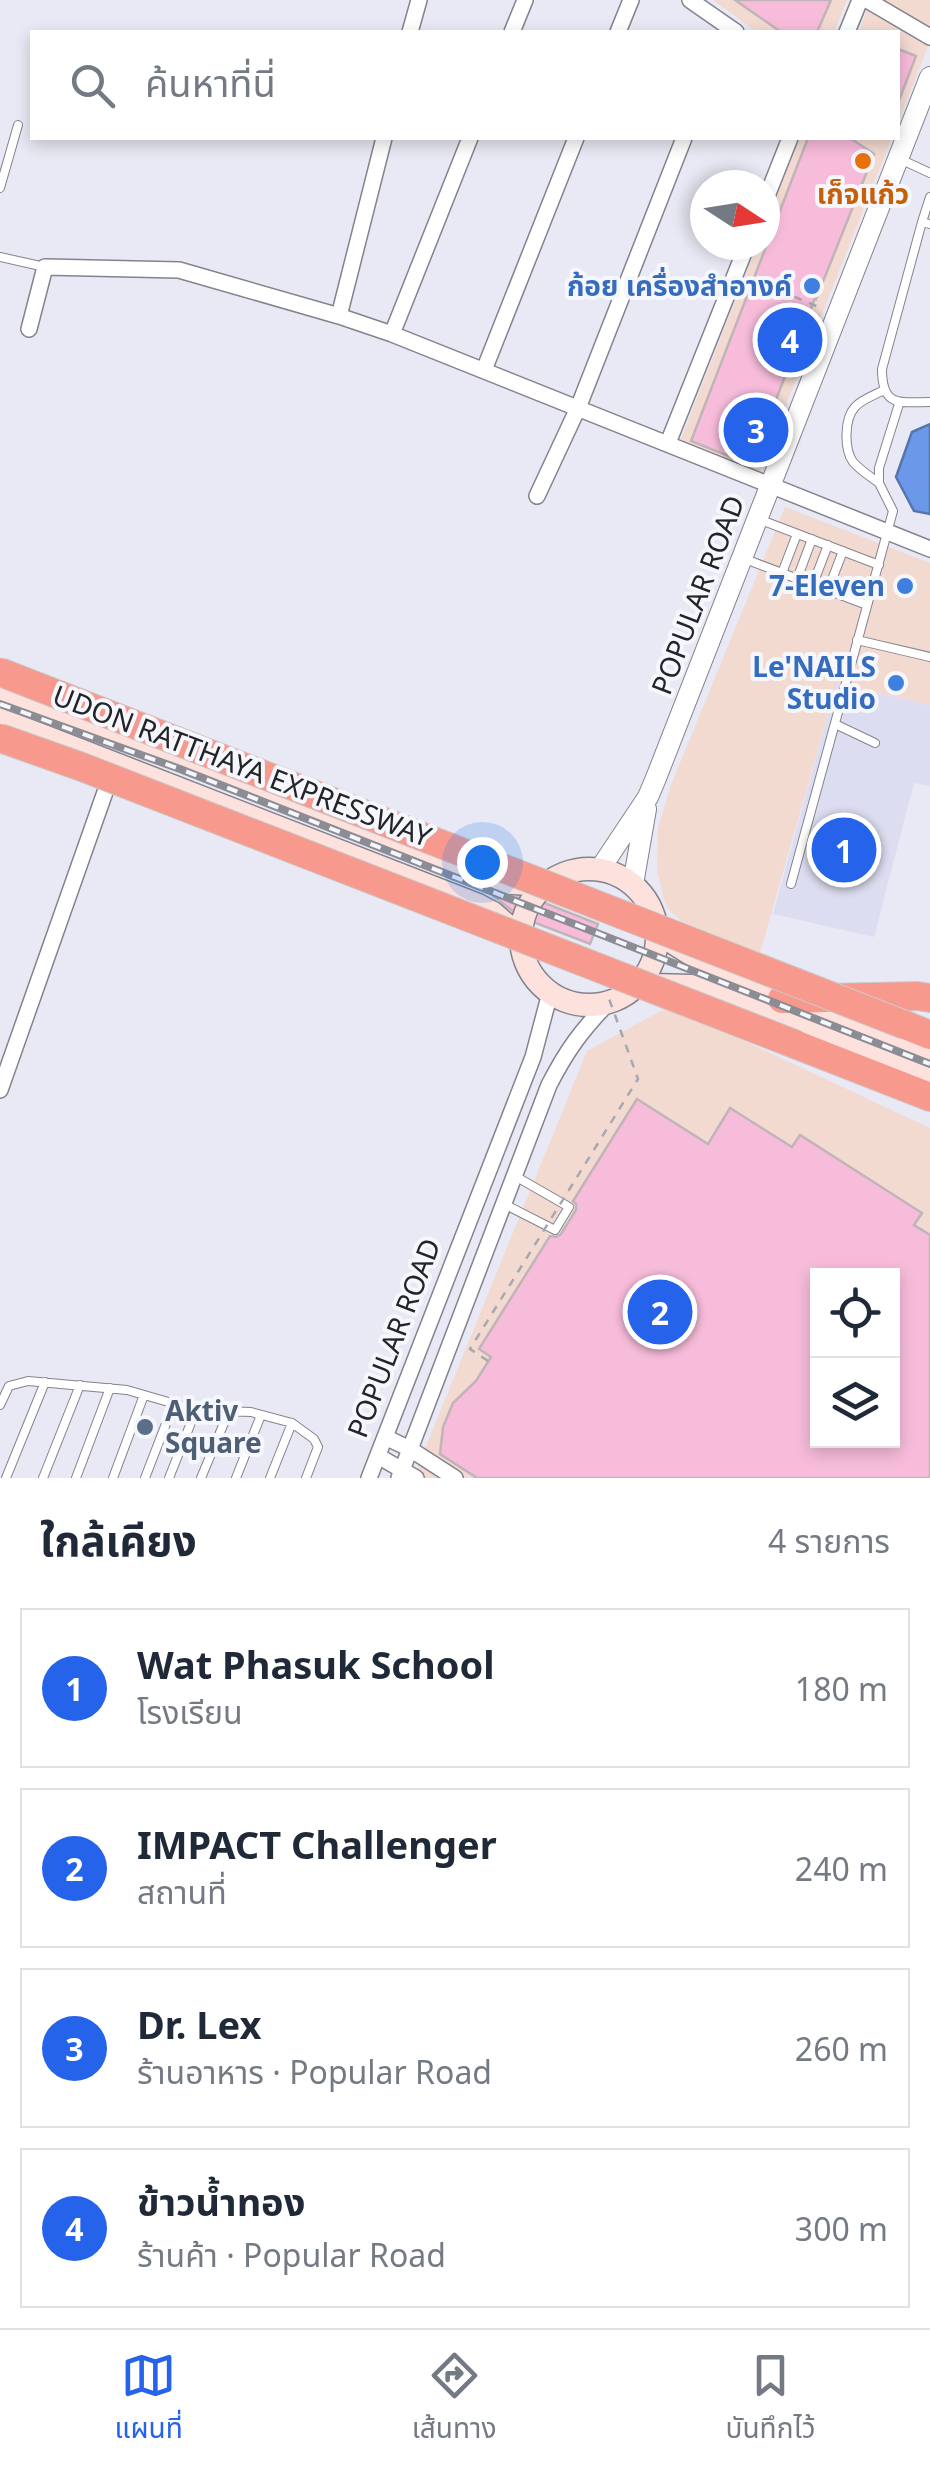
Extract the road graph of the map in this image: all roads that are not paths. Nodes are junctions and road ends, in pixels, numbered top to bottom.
1 (418, 0) edge
2 (525, 0) edge
3 (632, 0) edge
4 (690, 0) edge
5 (860, 0) edge
6 (868, 0) edge
7 (410, 30) edge
8 (513, 30) edge
9 (619, 30) edge
10 (729, 30) edge
11 (848, 30) edge
12 (930, 37) edge
13 (930, 77) edge
14 (18, 125) dead end
15 (384, 140) edge
16 (469, 140) edge
17 (575, 140) edge
18 (683, 140) edge
19 (789, 140) edge
20 (898, 146) edge
21 (777, 170) edge
22 (930, 174) edge
23 (0, 188) edge
24 (930, 197) edge
25 (926, 223) edge
26 (0, 257) edge
27 (742, 260) edge
28 (45, 267) junction
29 (340, 316) junction
30 (29, 329) dead end
31 (392, 334) junction
32 (484, 370) junction
33 (884, 390) junction
34 (930, 402) edge
35 (899, 404) junction
36 (578, 408) junction
37 (668, 443) junction
38 (879, 484) junction
39 (770, 485) junction
40 (537, 496) dead end
41 (756, 518) junction
42 (887, 531) junction
43 (797, 534) junction
44 (812, 540) junction
45 (828, 546) junction
46 (930, 548) edge
47 (843, 551) junction
48 (741, 557) junction
49 (878, 564) junction
50 (782, 573) junction
51 (797, 579) junction
52 (813, 584) junction
53 (828, 590) junction
54 (867, 605) junction
55 (857, 640) junction
56 (930, 656) edge
57 (0, 672) edge
58 (0, 688) edge
59 (0, 719) edge
60 (835, 724) junction
61 (0, 738) edge
62 (875, 743) dead end
63 (110, 778) junction
64 (648, 797) junction
65 (600, 869) junction
66 (633, 884) junction
67 (791, 884) dead end
68 (544, 886) junction
69 (657, 933) junction
70 (521, 942) junction
71 (638, 984) junction
72 (550, 993) junction
73 (930, 998) edge
74 (608, 999) junction
75 (782, 999) junction
76 (922, 1030) edge
77 (930, 1056) edge
78 (930, 1079) edge
79 (0, 1090) edge
80 (930, 1097) edge
81 (515, 1176) junction
82 (504, 1204) junction
83 (44, 1382) junction
84 (80, 1385) junction
85 (110, 1388) junction
86 (144, 1394) junction
87 (174, 1403) junction
88 (0, 1405) edge
89 (196, 1410) junction
90 (229, 1411) junction
91 (261, 1414) junction
92 (292, 1423) junction
93 (385, 1437) junction
94 (410, 1449) junction
95 (378, 1456) junction
96 (406, 1475) edge
97 (6, 1478) edge
98 (44, 1478) edge
99 (76, 1478) edge
100 (113, 1478) edge
101 (144, 1478) edge
102 (170, 1478) edge
103 (201, 1478) edge
104 (236, 1478) edge
105 (270, 1478) edge
106 (306, 1478) edge
107 (369, 1478) edge
108 (455, 1478) edge

1 - 7 street
2 - 8 street
3 - 9 street
4 - 10 street
5 - 11 street
6 - 12 street
13 - 20 street, POPULAR ROAD
14 - 23 lane
15 - 29 street
16 - 31 street
17 - 32 street
18 - 36 street
19 - 21 street
20 - 22 lane
20 - 39 street, POPULAR ROAD
24 - 25 lane
25 - 33 lane
26 - 28 lane
27 - 37 street
28 - 29 street
28 - 30 street
29 - 31 street
31 - 32 street
32 - 36 street
33 - 35 lane
33 - 38 lane
34 - 35 lane
35 - 38 lane
36 - 37 street
36 - 40 street
37 - 39 street
38 - 42 lane
39 - 41 street, POPULAR ROAD
39 - 42 street
41 - 43 lane
41 - 48 street, POPULAR ROAD
42 - 46 street
42 - 49 lane
43 - 44 lane
43 - 50 lane
44 - 45 lane
44 - 51 lane
45 - 47 lane
45 - 52 lane
47 - 49 lane
47 - 53 lane
48 - 50 lane
48 - 64 street, POPULAR ROAD
49 - 54 lane
50 - 51 lane
51 - 52 lane
52 - 53 lane
53 - 54 lane
54 - 55 lane
55 - 56 lane
55 - 60 lane
57 - 76 highway, UDON RATTHAYA EXPRESSWAY, bridge
58 - 68 main road
59 - 70 main road
60 - 62 lane
60 - 67 lane
61 - 63 highway, UDON RATTHAYA EXPRESSWAY, bridge
63 - 79 street
63 - 80 highway, UDON RATTHAYA EXPRESSWAY, bridge
64 - 65 street
64 - 66 street
65 - 66 main road
65 - 68 main road
66 - 69 main road
68 - 70 main road
69 - 71 main road
69 - 75 main road
70 - 72 main road
71 - 74 main road
71 - 78 main road
72 - 74 main road
72 - 93 street, POPULAR ROAD
73 - 75 highway
74 - 81 street, POPULAR ROAD
75 - 77 main road
81 - 82 street, POPULAR ROAD
81 - 82 lane
82 - 94 street, POPULAR ROAD
83 - 84 lane
83 - 88 lane
83 - 97 lane
84 - 85 lane
84 - 98 lane
85 - 86 lane
85 - 99 lane
86 - 87 lane
86 - 100 lane
87 - 89 lane
87 - 101 lane
89 - 90 lane
89 - 102 lane
90 - 91 lane
90 - 103 lane
91 - 92 lane
91 - 104 lane
92 - 105 lane
92 - 106 lane
93 - 94 street
93 - 95 street, POPULAR ROAD
94 - 96 street, POPULAR ROAD
94 - 108 street
95 - 96 street
95 - 107 street, POPULAR ROAD

